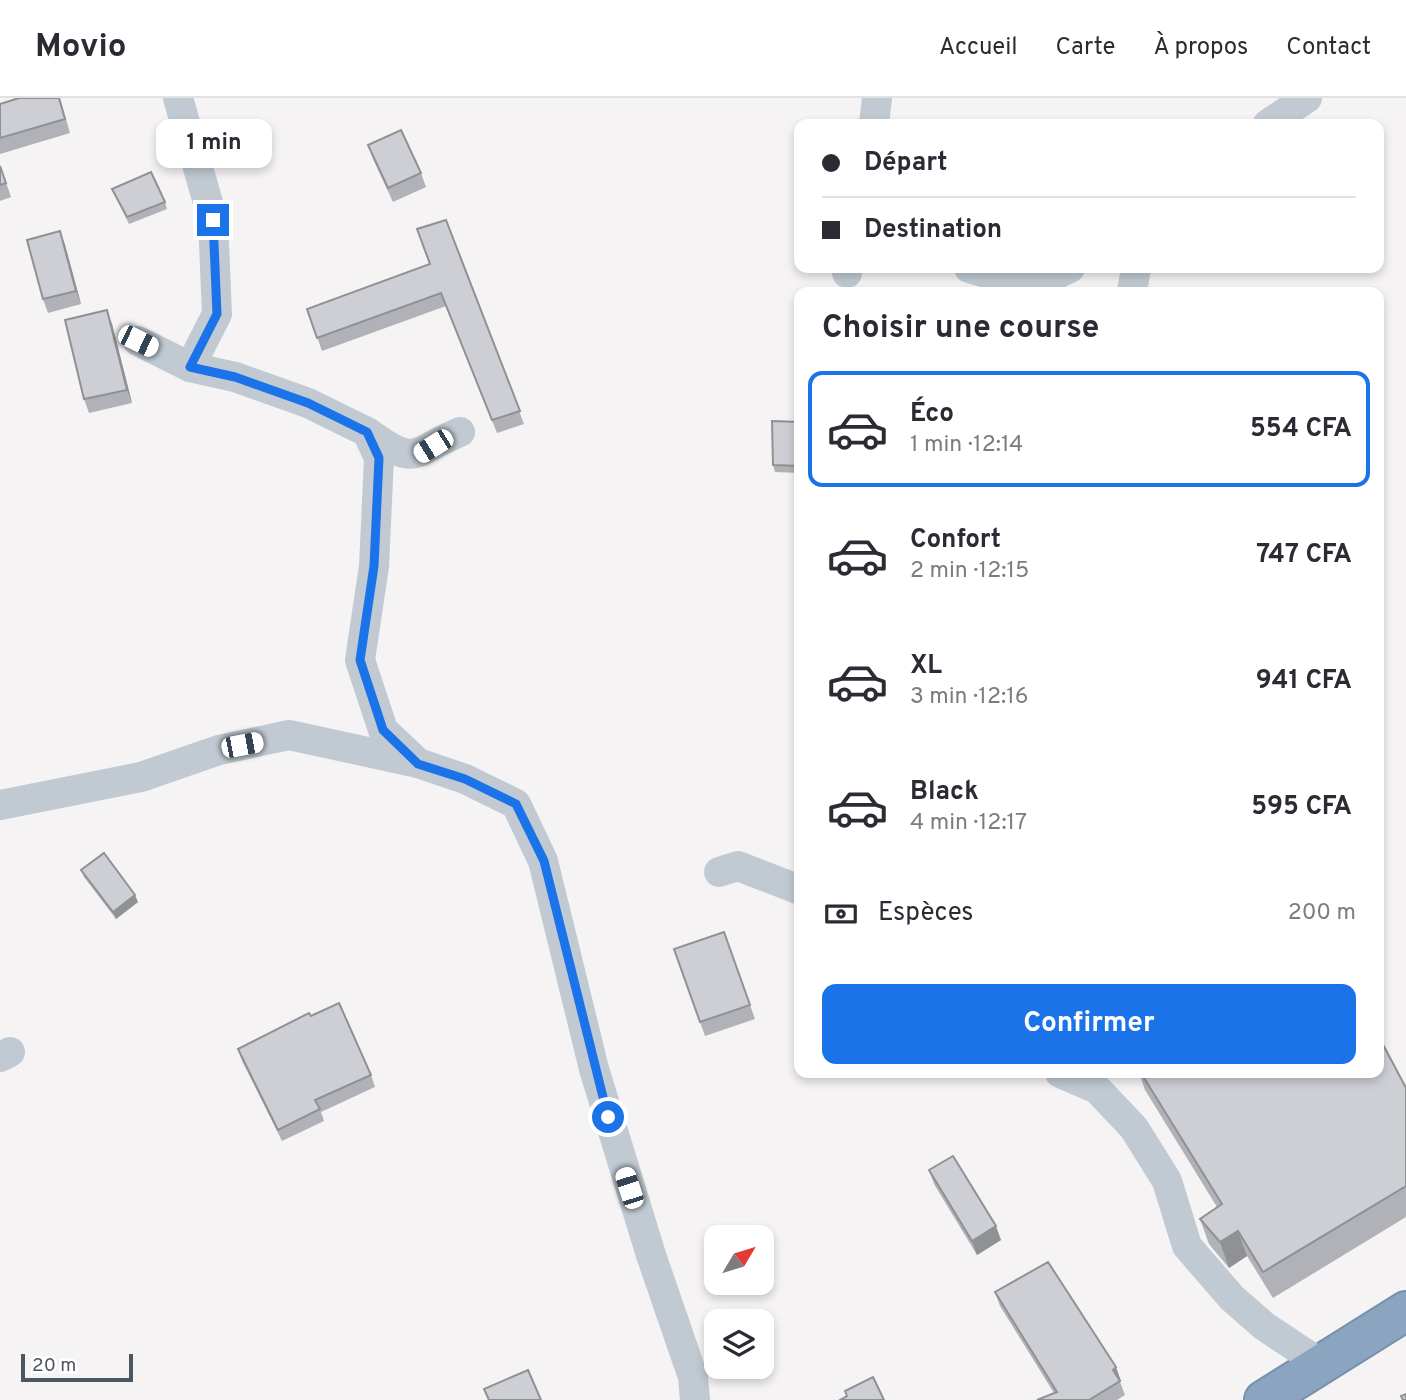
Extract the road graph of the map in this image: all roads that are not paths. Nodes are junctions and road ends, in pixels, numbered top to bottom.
1 (178, 98) edge
2 (877, 98) edge
3 (1307, 98) edge
4 (875, 119) edge
5 (1276, 119) edge
6 (987, 273) edge
7 (1060, 273) edge
8 (138, 341) dead end
9 (190, 367) junction
10 (367, 432) junction
11 (460, 432) dead end
12 (417, 456) junction
13 (377, 509) junction
14 (418, 764) junction
15 (0, 805) edge
16 (719, 872) dead end
17 (794, 888) edge
18 (1072, 1078) edge
19 (1406, 1311) edge
20 (1321, 1364) junction
21 (695, 1400) edge
22 (1264, 1400) edge

1 - 9 street
2 - 4 street
3 - 5 street
6 - 7 street
8 - 9 street
9 - 10 street
10 - 12 street
10 - 13 street
11 - 12 street
12 - 13 street
13 - 14 street
14 - 15 street
14 - 21 street
16 - 17 street
18 - 20 street
19 - 20 highway
20 - 22 highway

